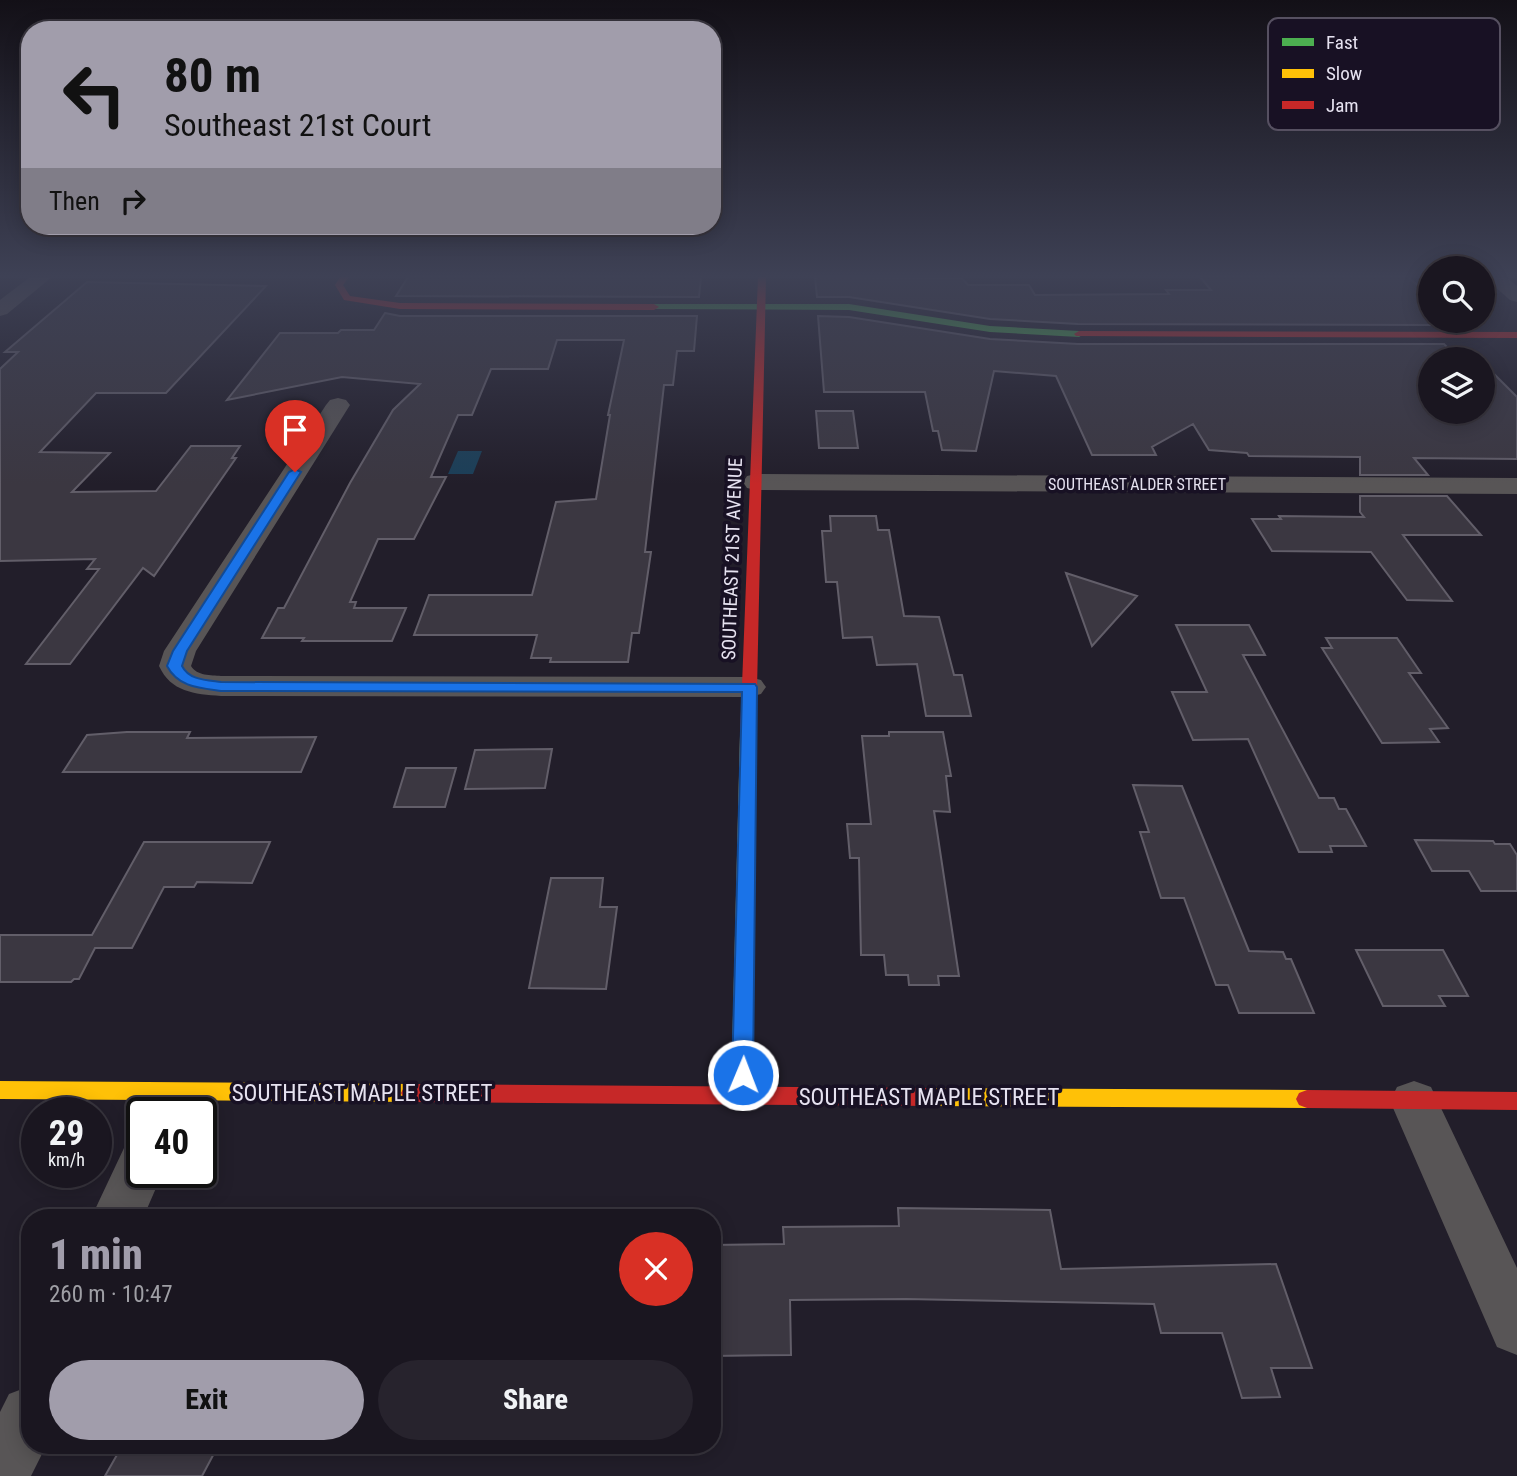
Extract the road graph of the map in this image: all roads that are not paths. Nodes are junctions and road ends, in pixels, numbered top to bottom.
1 (760, 346) edge
2 (338, 405) dead end
3 (756, 482) junction
4 (1517, 486) edge
5 (749, 687) junction
6 (0, 1090) edge
7 (742, 1095) junction
8 (126, 1099) edge
9 (217, 1101) edge
10 (1414, 1101) junction
11 (1517, 1101) edge
12 (131, 1188) edge
13 (121, 1209) edge
14 (1517, 1328) edge
15 (21, 1433) edge
16 (0, 1475) edge

1 - 3 street, SOUTHEAST 21ST AVENUE
2 - 5 street
3 - 4 street, SOUTHEAST ALDER STREET
3 - 5 street, SOUTHEAST 21ST AVENUE
5 - 7 street, SOUTHEAST 21ST AVENUE
6 - 8 street, SOUTHEAST MAPLE STREET
7 - 9 street, SOUTHEAST MAPLE STREET
7 - 10 street, SOUTHEAST MAPLE STREET
10 - 11 street, SOUTHEAST MAPLE STREET
10 - 14 street
12 - 13 street
15 - 16 street

